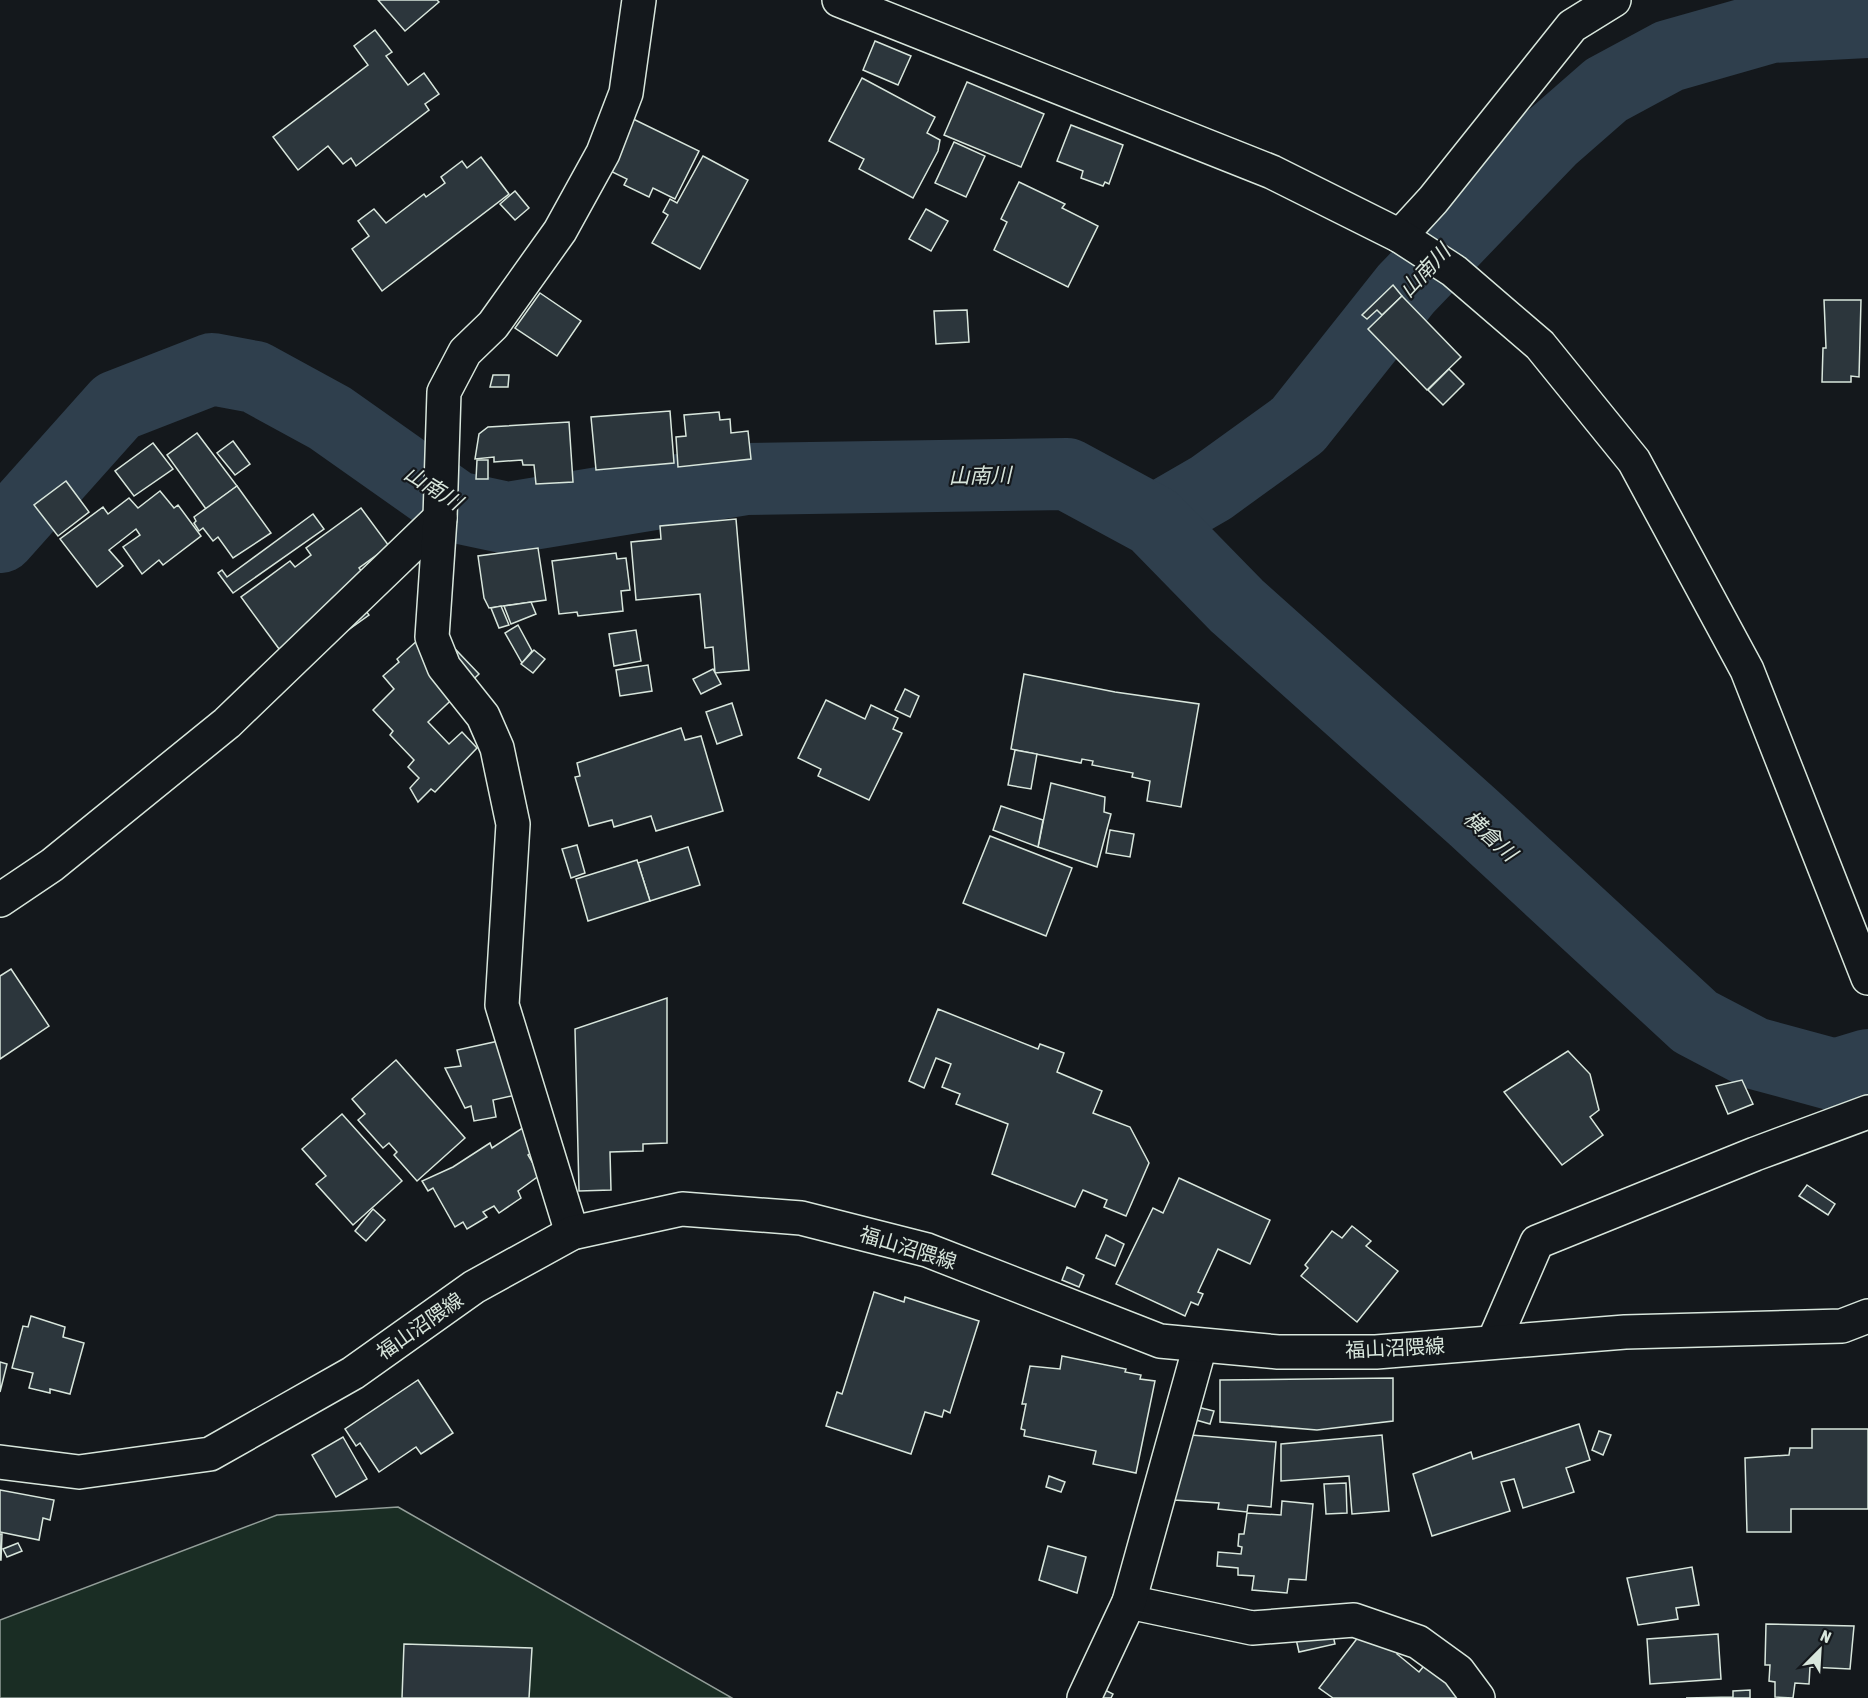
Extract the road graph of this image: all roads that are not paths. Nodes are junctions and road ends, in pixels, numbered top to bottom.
1 (639, 0) edge
2 (839, 0) edge
3 (1614, 0) edge
4 (1400, 236) junction
5 (440, 518) junction
6 (0, 900) edge
7 (1868, 978) edge
8 (1868, 1112) edge
9 (572, 1233) junction
10 (1868, 1316) edge
11 (1494, 1341) junction
12 (1200, 1346) junction
13 (0, 1462) edge
14 (1128, 1602) junction
15 (1084, 1698) edge
16 (1478, 1698) edge

1 - 5 street
2 - 4 street
3 - 4 street
4 - 7 street
5 - 6 street
5 - 9 street
8 - 11 street
9 - 12 street, 福山沼隈線
9 - 13 street, 福山沼隈線
10 - 11 street, 福山沼隈線
11 - 12 street, 福山沼隈線
12 - 14 street
14 - 15 street
14 - 16 street

